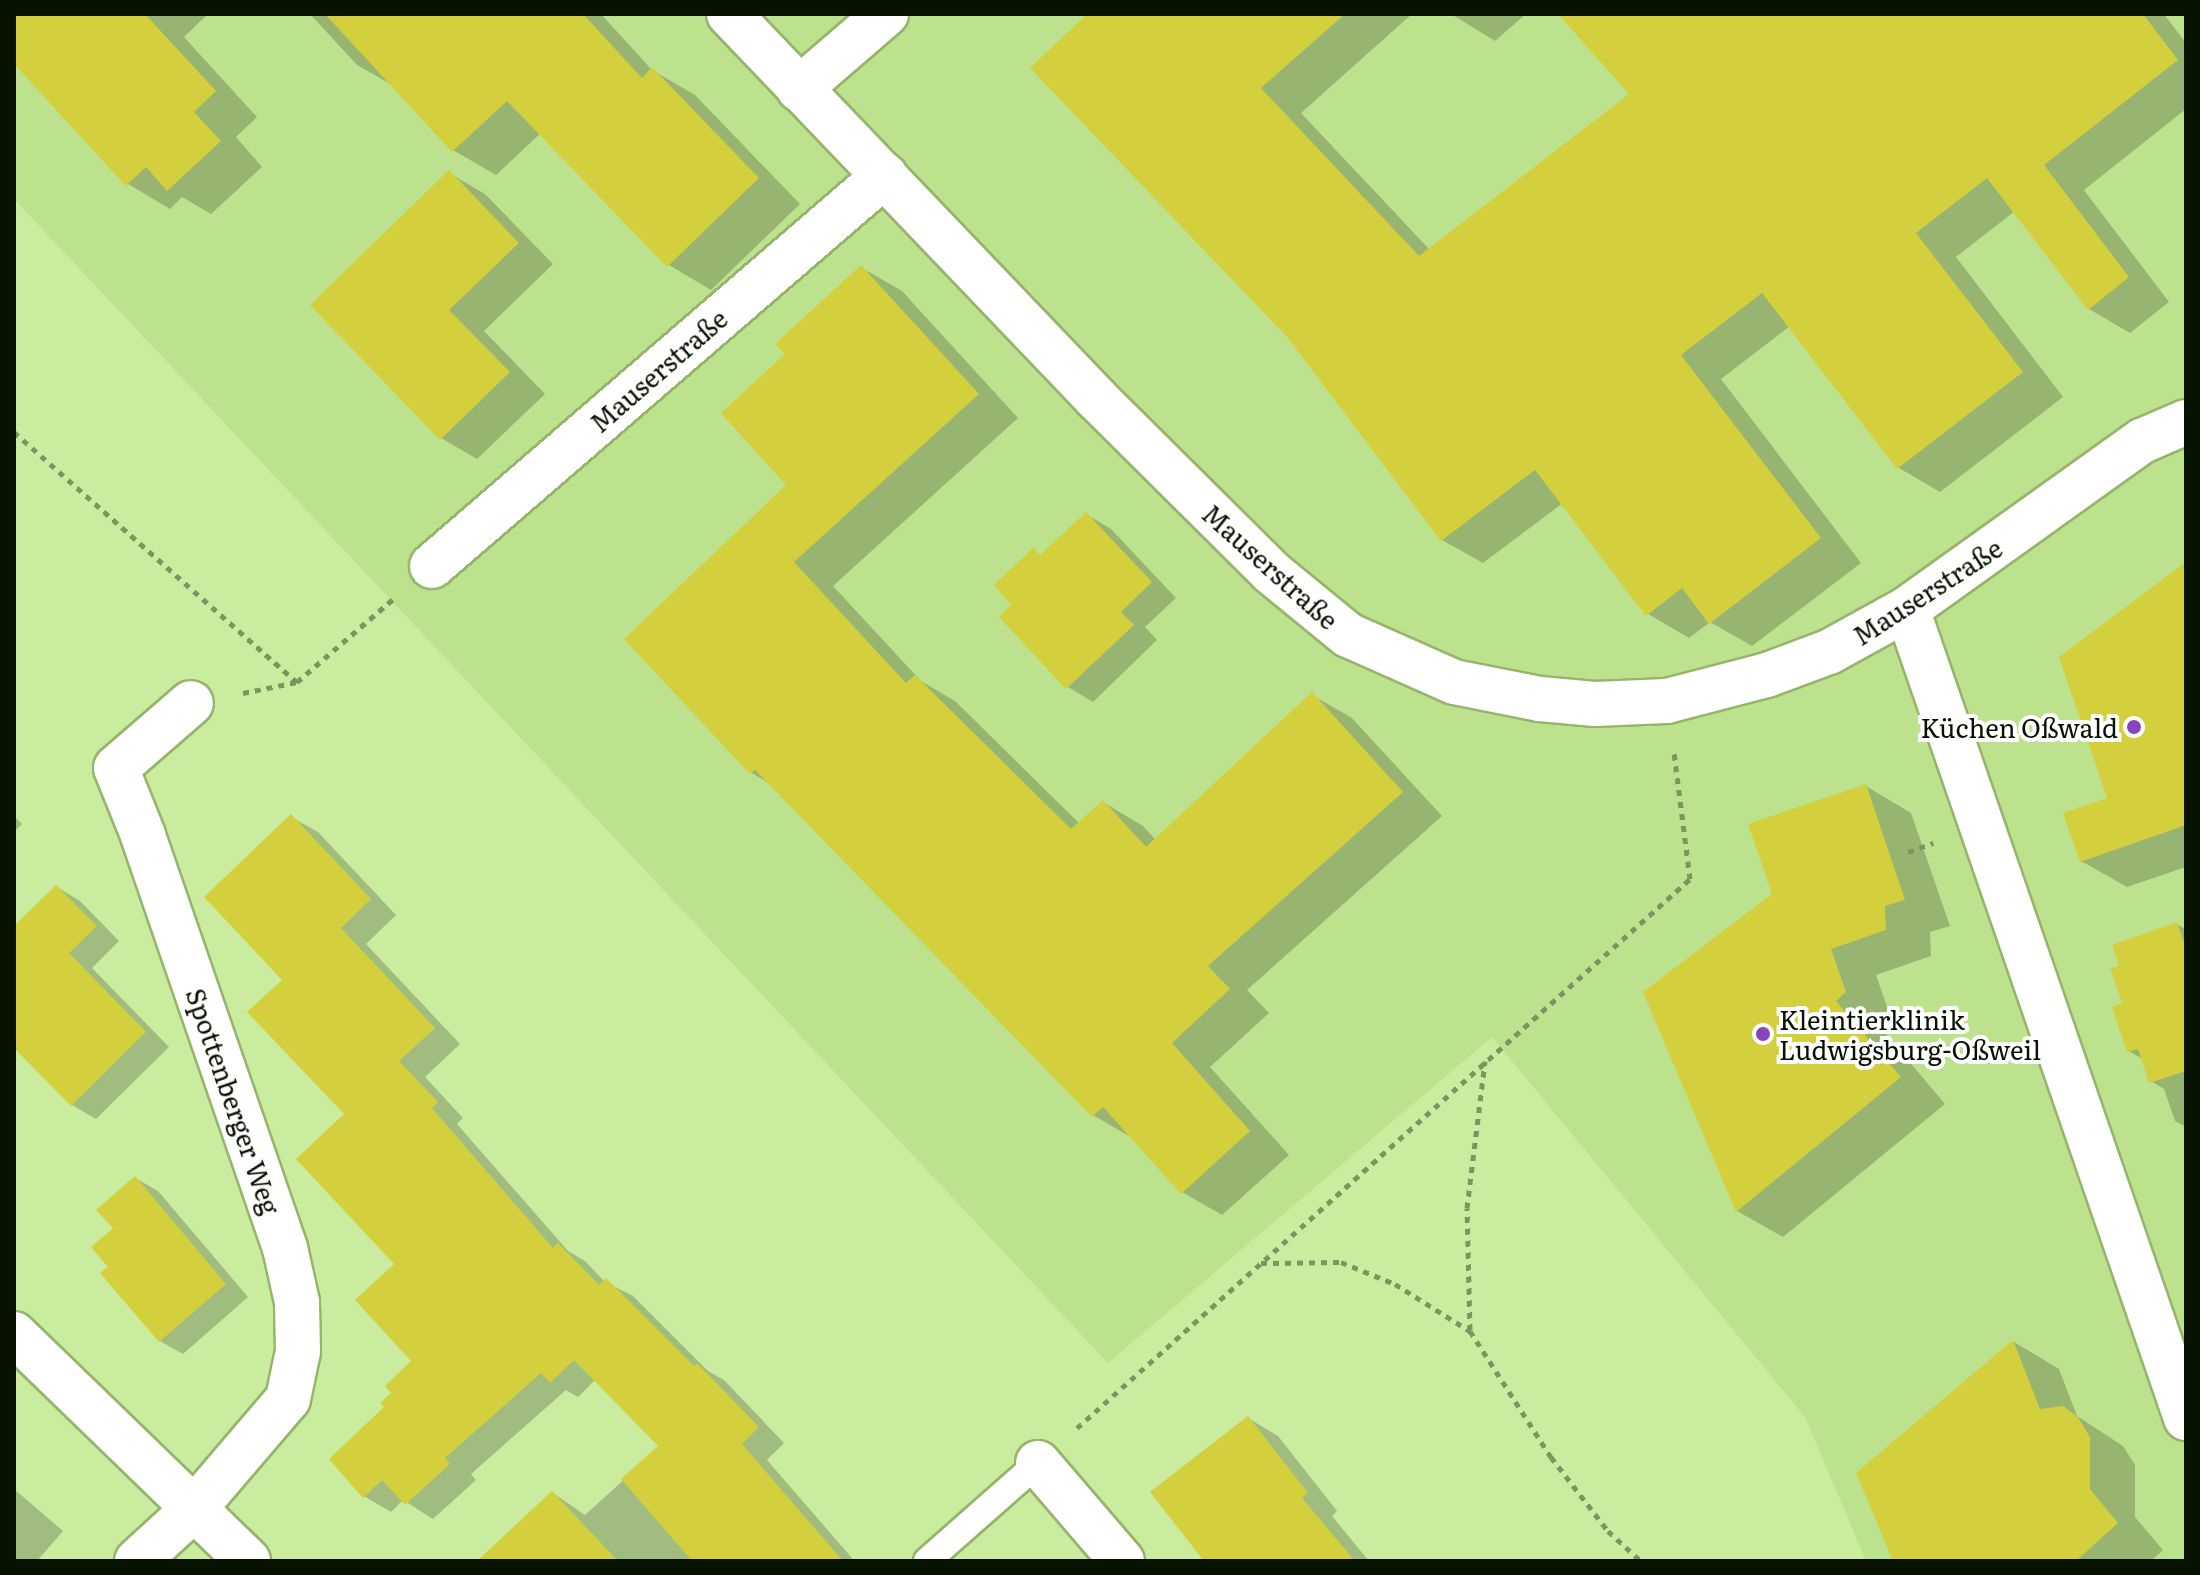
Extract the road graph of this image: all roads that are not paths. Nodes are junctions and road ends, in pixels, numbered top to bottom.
1 (729, 14) edge
2 (886, 14) edge
3 (799, 89) junction
4 (885, 175) junction
5 (2186, 422) edge
6 (432, 566) road end
7 (1907, 609) junction
8 (191, 703) road end
9 (14, 1334) edge
10 (2186, 1418) edge
11 (1038, 1463) joint
12 (194, 1509) junction
13 (137, 1561) edge
14 (248, 1561) edge
15 (927, 1561) edge
16 (1122, 1561) edge

1 - 3 street, Mauserstraße
2 - 3 street
3 - 4 street, Mauserstraße
4 - 6 street, Mauserstraße
4 - 7 street, Mauserstraße
5 - 7 street, Mauserstraße
7 - 10 street
8 - 12 street, Spottenberger Weg
9 - 12 street
11 - 15 lane
11 - 16 street
12 - 13 street
12 - 14 street

